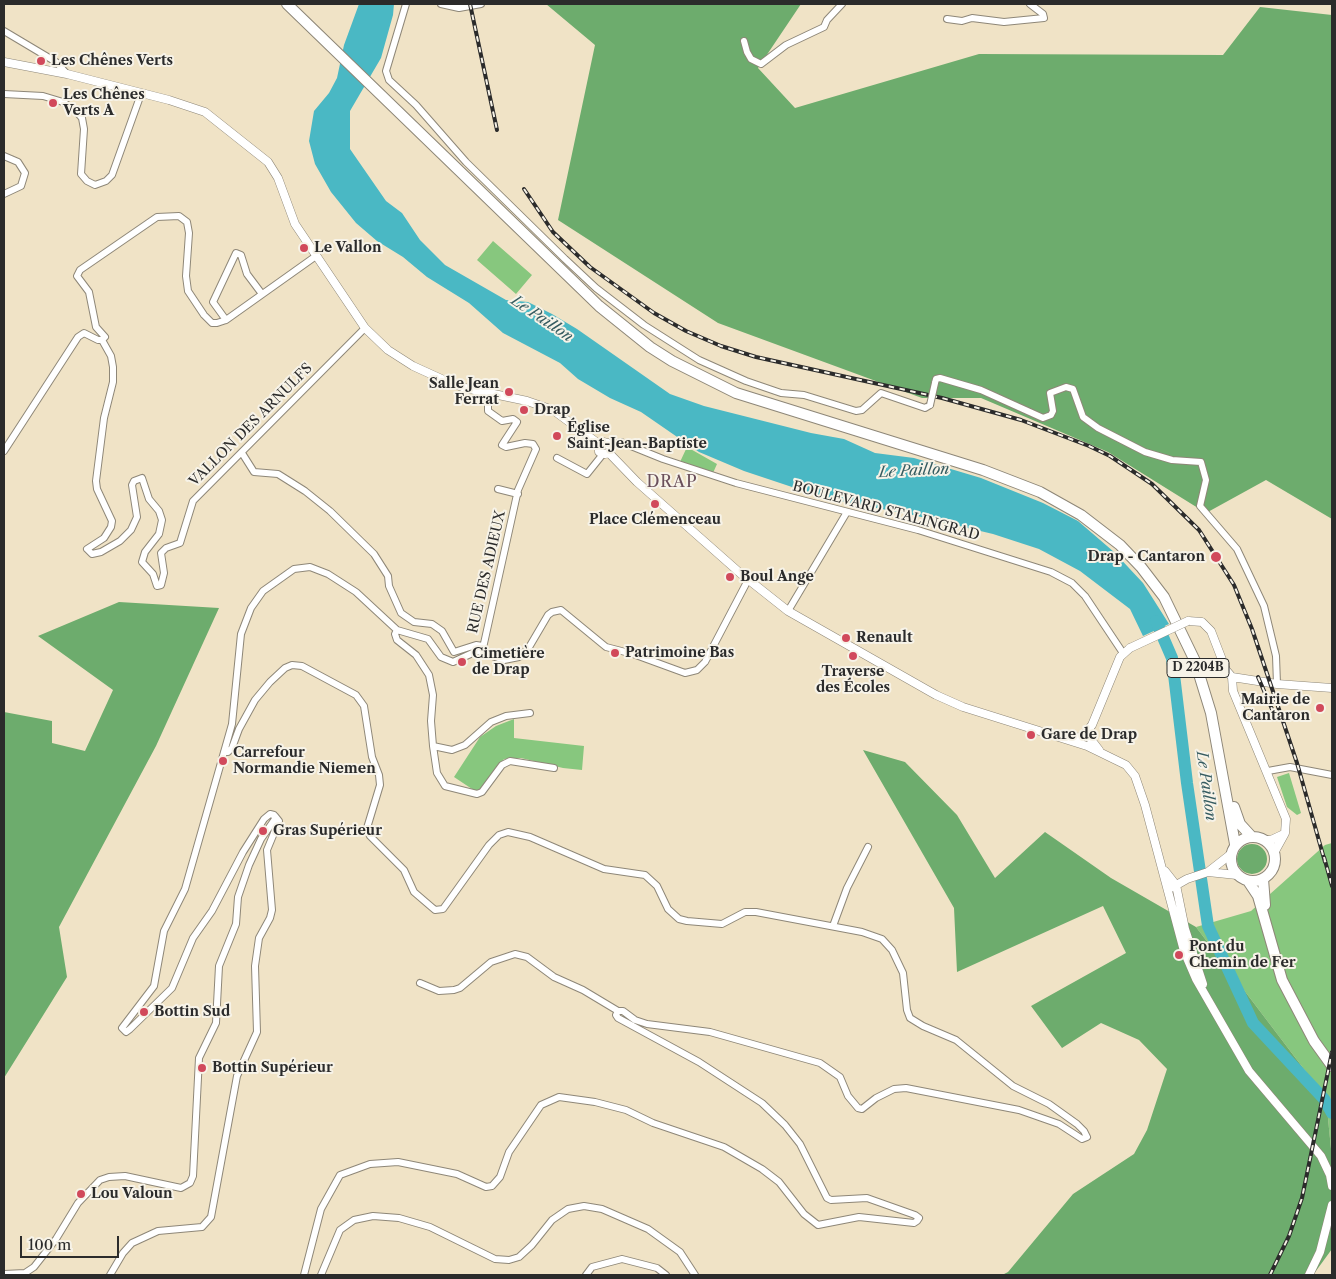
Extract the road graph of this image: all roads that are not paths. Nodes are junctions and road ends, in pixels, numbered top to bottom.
1 (287, 4) edge
2 (292, 4) edge
3 (406, 4) edge
4 (441, 4) edge
5 (481, 4) edge
6 (842, 4) edge
7 (1030, 4) edge
8 (947, 19) dead end
9 (4, 31) edge
10 (744, 41) dead end
11 (335, 48) junction
12 (4, 62) edge
13 (67, 74) junction
14 (4, 94) edge
15 (141, 94) junction
16 (4, 156) edge
17 (4, 194) edge
18 (316, 256) junction
19 (262, 294) junction
20 (226, 320) junction
21 (366, 328) junction
22 (102, 340) junction
23 (488, 393) junction
24 (607, 450) junction
25 (4, 451) edge
26 (242, 453) junction
27 (557, 458) dead end
28 (498, 489) dead end
29 (517, 496) junction
30 (847, 512) junction
31 (1124, 544) junction
32 (748, 580) junction
33 (788, 611) junction
34 (397, 630) junction
35 (483, 649) junction
36 (1126, 650) junction
37 (1232, 677) junction
38 (1277, 684) junction
39 (1332, 688) edge
40 (530, 714) dead end
41 (1086, 740) junction
42 (432, 746) junction
43 (224, 752) junction
44 (554, 768) dead end
45 (1268, 771) junction
46 (1332, 775) edge
47 (275, 816) junction
48 (1286, 833) junction
49 (1251, 836) junction
50 (1265, 840) junction
51 (868, 847) dead end
52 (1231, 852) junction
53 (1274, 853) junction
54 (1163, 868) junction
55 (1208, 872) junction
56 (1234, 874) junction
57 (1187, 879) junction
58 (1263, 879) junction
59 (1248, 881) junction
60 (1176, 885) junction
61 (1169, 890) junction
62 (1181, 914) junction
63 (833, 926) junction
64 (420, 983) dead end
65 (1208, 1000) junction
66 (618, 1011) junction
67 (1332, 1058) edge
68 (1332, 1066) edge
69 (1332, 1186) edge
70 (1332, 1205) edge
71 (4, 1274) edge
72 (110, 1275) edge
73 (304, 1275) edge
74 (321, 1275) edge
75 (586, 1275) edge
76 (666, 1275) edge
77 (695, 1275) edge
78 (1309, 1275) edge

1 - 11 main road
2 - 11 main road
3 - 38 street, bridge
4 - 5 street
6 - 10 street
7 - 8 street
9 - 13 street
11 - 31 main road
12 - 13 street
13 - 15 street
14 - 15 street
15 - 18 street
16 - 17 street
18 - 19 street
18 - 21 street
19 - 20 street
19 - 20 street
20 - 22 street
21 - 23 street
21 - 26 street, VALLON DES ARNULFS
22 - 25 street
22 - 26 street, VALLON DES ARNULFS
23 - 24 street
23 - 29 street, RUE DES ADIEUX
24 - 27 street
24 - 30 street, BOULEVARD STALINGRAD
24 - 32 street
26 - 35 street
28 - 29 street
29 - 35 street, RUE DES ADIEUX
30 - 33 street
30 - 36 street, BOULEVARD STALINGRAD
31 - 49 main road, D 2204B
31 - 52 main road, D 2204B
32 - 33 street
32 - 35 street
33 - 41 street
34 - 35 street
34 - 42 street
34 - 43 street
36 - 37 street, bridge
36 - 41 street
37 - 38 street
37 - 45 street
38 - 39 street
40 - 42 street
41 - 54 street
42 - 44 street
43 - 47 street
43 - 63 street
45 - 46 street
45 - 48 street
47 - 71 street
47 - 72 street
48 - 50 street
48 - 53 street
49 - 50 main road
49 - 52 main road
50 - 53 main road
51 - 63 street
52 - 55 street
52 - 56 main road
53 - 58 main road
54 - 60 street
54 - 61 street
55 - 56 street
55 - 57 street
56 - 59 main road
57 - 60 street
57 - 62 street
58 - 59 main road
58 - 67 main road
59 - 68 main road
60 - 61 street
60 - 62 street
61 - 65 street
62 - 65 street
63 - 66 street
64 - 66 street
65 - 69 street
66 - 73 street
70 - 78 street
74 - 77 street
75 - 76 street

